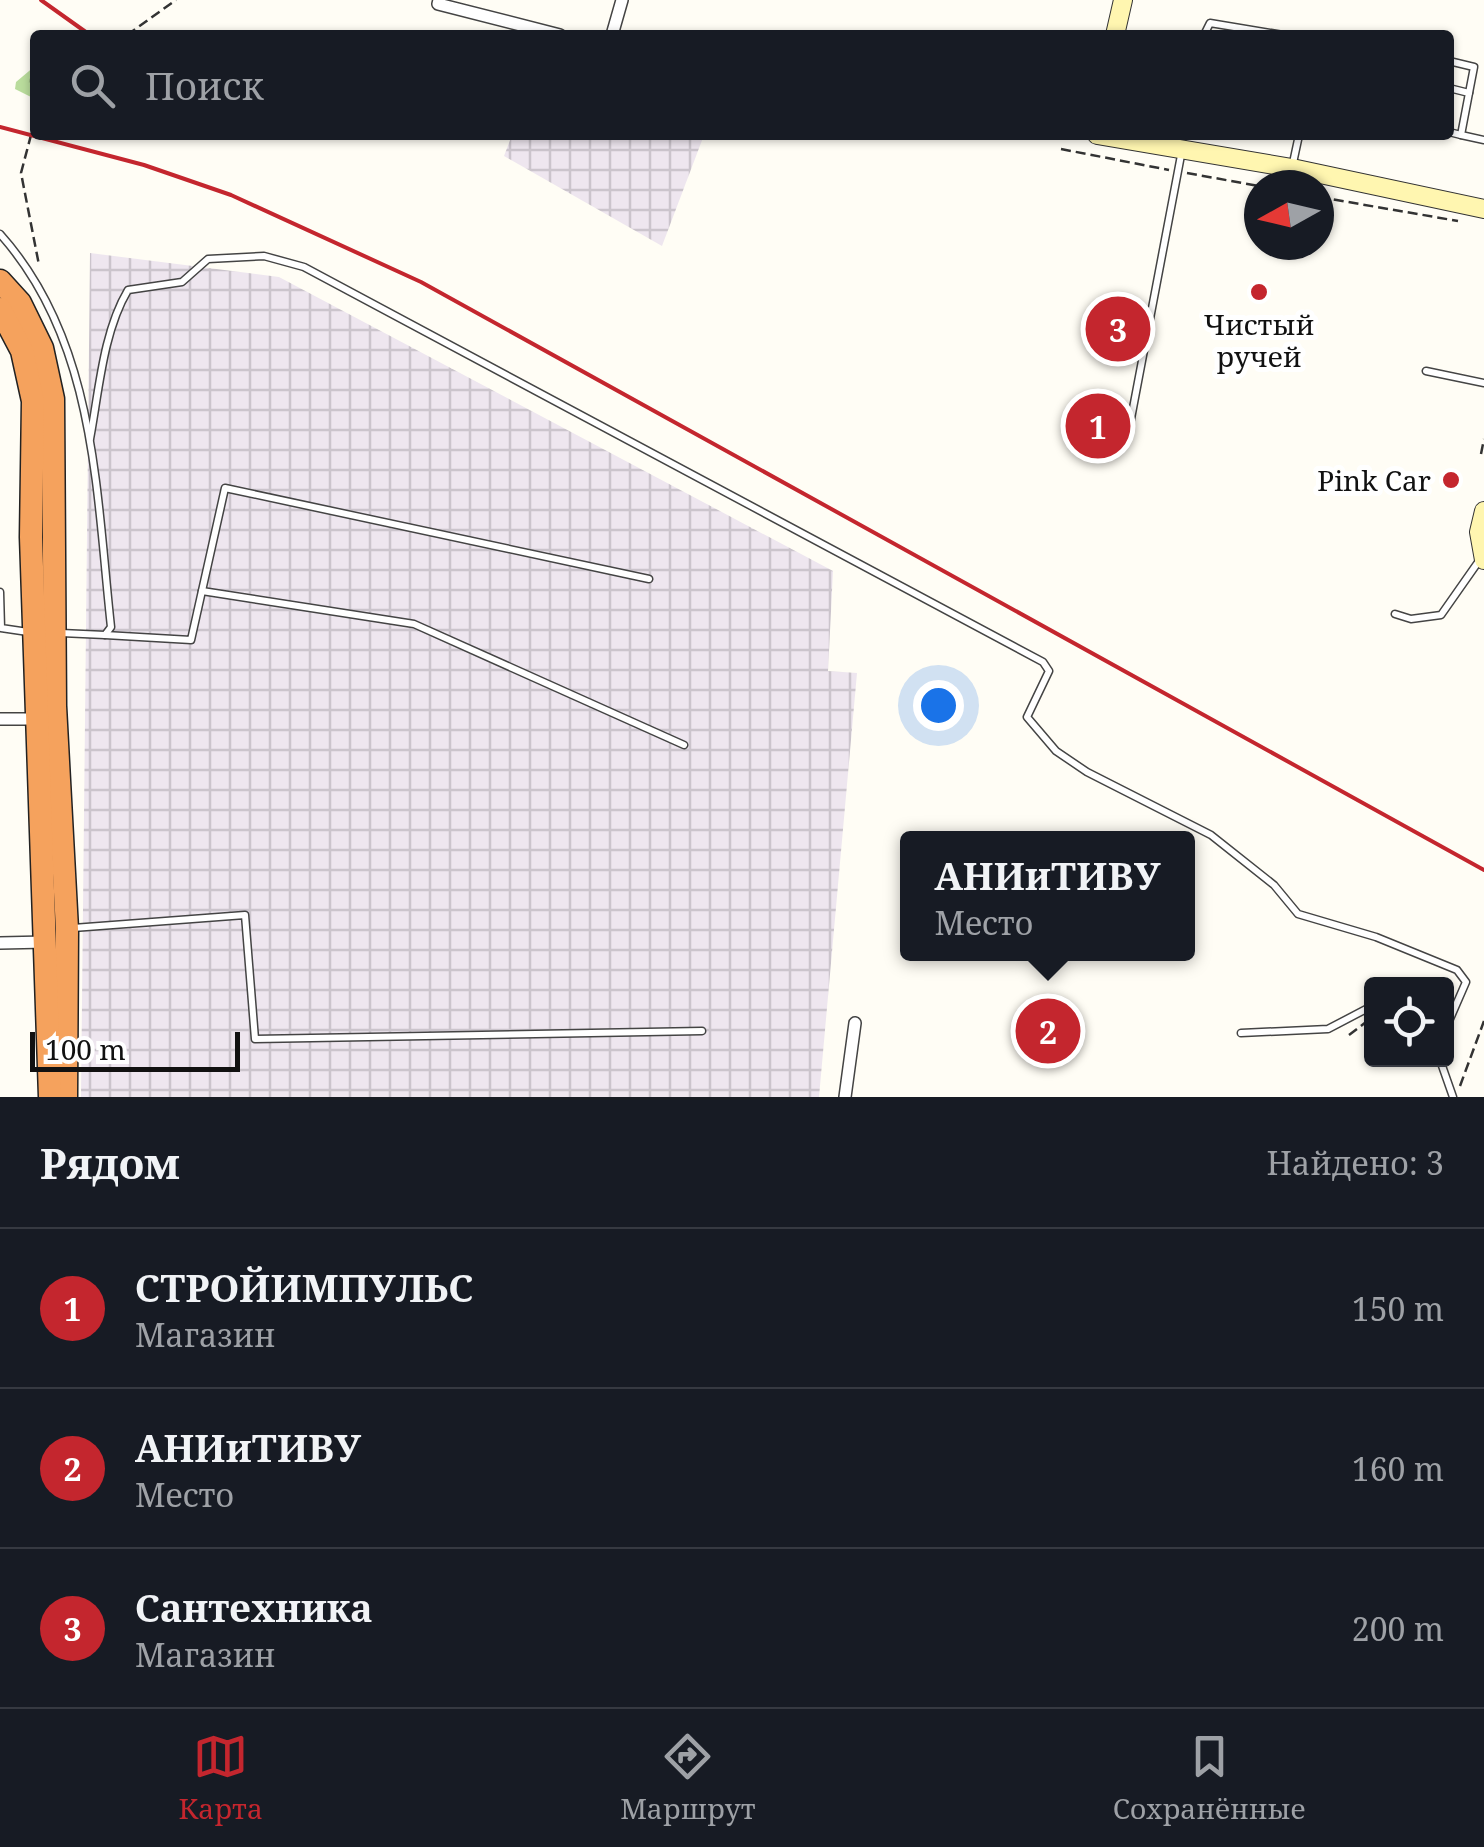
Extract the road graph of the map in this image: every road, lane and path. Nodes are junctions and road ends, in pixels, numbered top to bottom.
1 (176, 0) edge
2 (622, 0) edge
3 (1123, 0) edge
4 (439, 2) edge
5 (133, 30) edge
6 (542, 30) edge
7 (613, 30) edge
8 (1116, 30) edge
9 (1206, 30) edge
10 (1252, 30) edge
11 (1454, 62) edge
12 (1454, 89) edge
13 (1469, 93) junction
14 (1454, 133) edge
15 (1461, 135) junction
16 (30, 139) edge
17 (1125, 140) edge
18 (1297, 140) edge
19 (1484, 140) edge
20 (1061, 150) dead end
21 (1182, 150) junction
22 (1292, 168) junction
23 (1178, 172) junction
24 (1244, 183) edge
25 (1334, 200) edge
26 (1484, 209) edge
27 (1466, 222) dead end
28 (0, 234) edge
29 (0, 282) edge
30 (43, 289) junction
31 (0, 309) edge
32 (1426, 371) dead end
33 (1484, 383) edge
34 (1130, 424) dead end
35 (90, 438) junction
36 (1484, 439) edge
37 (1481, 454) dead end
38 (1484, 511) edge
39 (1483, 559) edge
40 (648, 579) dead end
41 (202, 591) junction
42 (0, 592) edge
43 (1394, 614) dead end
44 (44, 632) junction
45 (105, 635) junction
46 (38, 718) junction
47 (0, 719) edge
48 (684, 746) dead end
49 (57, 935) junction
50 (0, 943) edge
51 (1364, 1010) edge
52 (1454, 1010) edge
53 (1484, 1021) edge
54 (855, 1023) dead end
55 (1364, 1025) edge
56 (702, 1032) dead end
57 (1241, 1032) dead end
58 (1350, 1036) dead end
59 (1443, 1067) edge
60 (50, 1097) edge
61 (66, 1097) edge
62 (844, 1097) edge
63 (1456, 1097) edge

1 - 5 path
2 - 7 street
3 - 8 street
4 - 6 street
9 - 10 lane
11 - 13 lane
12 - 13 lane
13 - 15 lane
14 - 15 lane
15 - 19 lane
16 - 30 path
17 - 21 street
18 - 22 lane
20 - 23 path
21 - 22 street
21 - 23 lane
22 - 26 street
23 - 24 path
23 - 34 lane
25 - 27 path
28 - 30 lane
29 - 44 highway
30 - 35 lane
31 - 44 highway
32 - 33 lane
35 - 45 lane
35 - 52 lane
36 - 37 path
38 - 39 street
39 - 43 lane
40 - 41 lane
41 - 45 lane
41 - 48 lane
42 - 44 lane
44 - 45 lane
44 - 46 highway
44 - 49 highway
46 - 47 street
46 - 49 highway
49 - 50 street
49 - 56 lane
49 - 60 highway
49 - 61 highway
51 - 57 lane
53 - 63 path
54 - 62 street
55 - 58 path
59 - 63 lane

